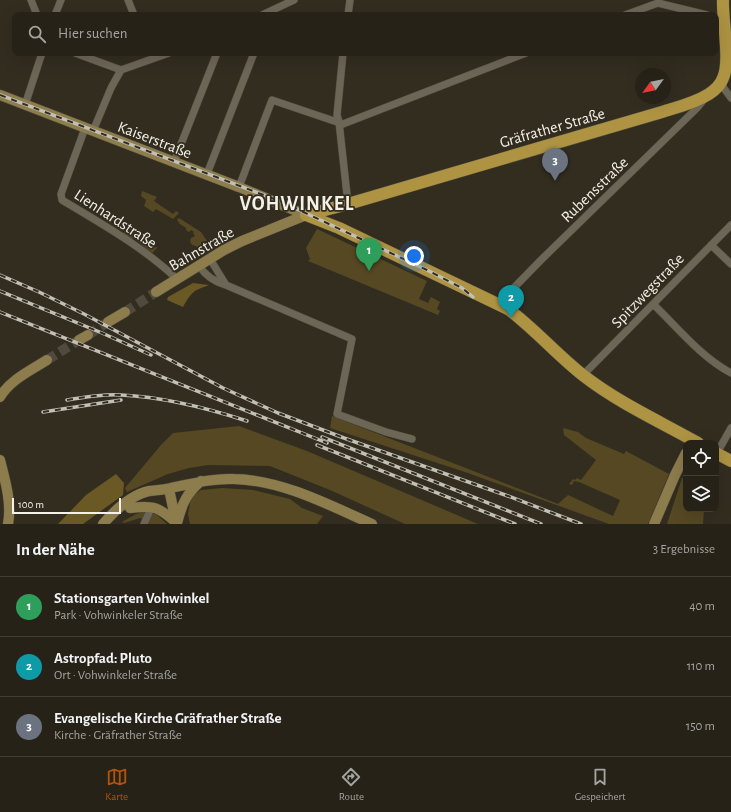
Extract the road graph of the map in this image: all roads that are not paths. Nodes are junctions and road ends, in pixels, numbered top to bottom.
1 (31, 0) edge
2 (61, 0) edge
3 (128, 0) edge
4 (294, 0) edge
5 (350, 0) edge
6 (723, 0) edge
7 (36, 12) edge
8 (56, 12) edge
9 (133, 12) edge
10 (271, 12) edge
11 (348, 12) edge
12 (633, 12) edge
13 (695, 12) edge
14 (720, 17) edge
15 (41, 56) edge
16 (83, 56) edge
17 (150, 56) edge
18 (216, 56) edge
19 (253, 56) edge
20 (343, 56) edge
21 (518, 56) edge
22 (121, 70) junction
23 (720, 83) junction
24 (709, 94) junction
25 (0, 95) edge
26 (731, 98) edge
27 (25, 105) junction
28 (339, 122) junction
29 (89, 130) junction
30 (174, 162) junction
31 (207, 174) junction
32 (239, 187) junction
33 (348, 204) junction
34 (306, 215) junction
35 (731, 225) edge
36 (711, 245) junction
37 (210, 259) junction
38 (731, 264) edge
39 (199, 266) junction
40 (177, 279) junction
41 (226, 285) junction
42 (156, 292) tunnel mouth
43 (498, 304) junction
44 (654, 305) junction
45 (125, 312) tunnel mouth
46 (108, 322) tunnel mouth
47 (46, 360) tunnel mouth
48 (731, 373) edge
49 (583, 375) junction
50 (0, 397) edge
51 (731, 428) edge
52 (412, 439) dead end
53 (690, 440) edge
54 (719, 448) edge
55 (719, 455) edge
56 (683, 459) edge
57 (0, 460) edge
58 (731, 461) edge
59 (201, 481) junction
60 (169, 488) junction
61 (130, 508) junction
62 (149, 513) dead end
63 (8, 524) edge
64 (103, 524) edge
65 (107, 524) edge
66 (144, 524) edge
67 (177, 524) edge
68 (372, 524) edge
69 (654, 524) edge

1 - 7 street
2 - 8 street
3 - 9 street
4 - 10 street
5 - 11 street
6 - 14 main road, Gräfrather Straße
12 - 13 street
14 - 23 main road, Gräfrather Straße
15 - 27 street
16 - 22 street
17 - 22 street
18 - 30 street
19 - 31 street
20 - 28 street
21 - 28 street
22 - 29 street, Lienhardstraße
23 - 24 main road, Gräfrather Straße
23 - 26 street
24 - 33 main road, Gräfrather Straße
24 - 43 street, Rubensstraße
25 - 27 main road, Kaiserstraße
27 - 29 main road, Kaiserstraße
28 - 32 street
28 - 33 street
29 - 30 main road, Kaiserstraße
29 - 40 street, Lienhardstraße
30 - 31 main road, Kaiserstraße
31 - 32 main road, Kaiserstraße
32 - 34 main road, Kaiserstraße
33 - 34 main road, Gräfrather Straße
34 - 37 main road, Bahnstraße
34 - 43 main road
35 - 36 street, Spitzwegstraße
36 - 38 street
36 - 44 street, Spitzwegstraße
37 - 39 main road, Bahnstraße
37 - 41 street
39 - 40 main road, Bahnstraße
39 - 41 street
40 - 42 main road, Bahnstraße
41 - 52 street
43 - 49 main road
44 - 48 street
44 - 49 street, Spitzwegstraße
45 - 46 main road
47 - 50 main road
49 - 53 main road
51 - 54 street
55 - 58 main road
56 - 69 main road
57 - 63 main road
59 - 60 main road
59 - 67 main road
59 - 68 main road
60 - 61 main road
60 - 64 main road
60 - 67 main road
61 - 65 main road
61 - 67 main road
62 - 66 street

